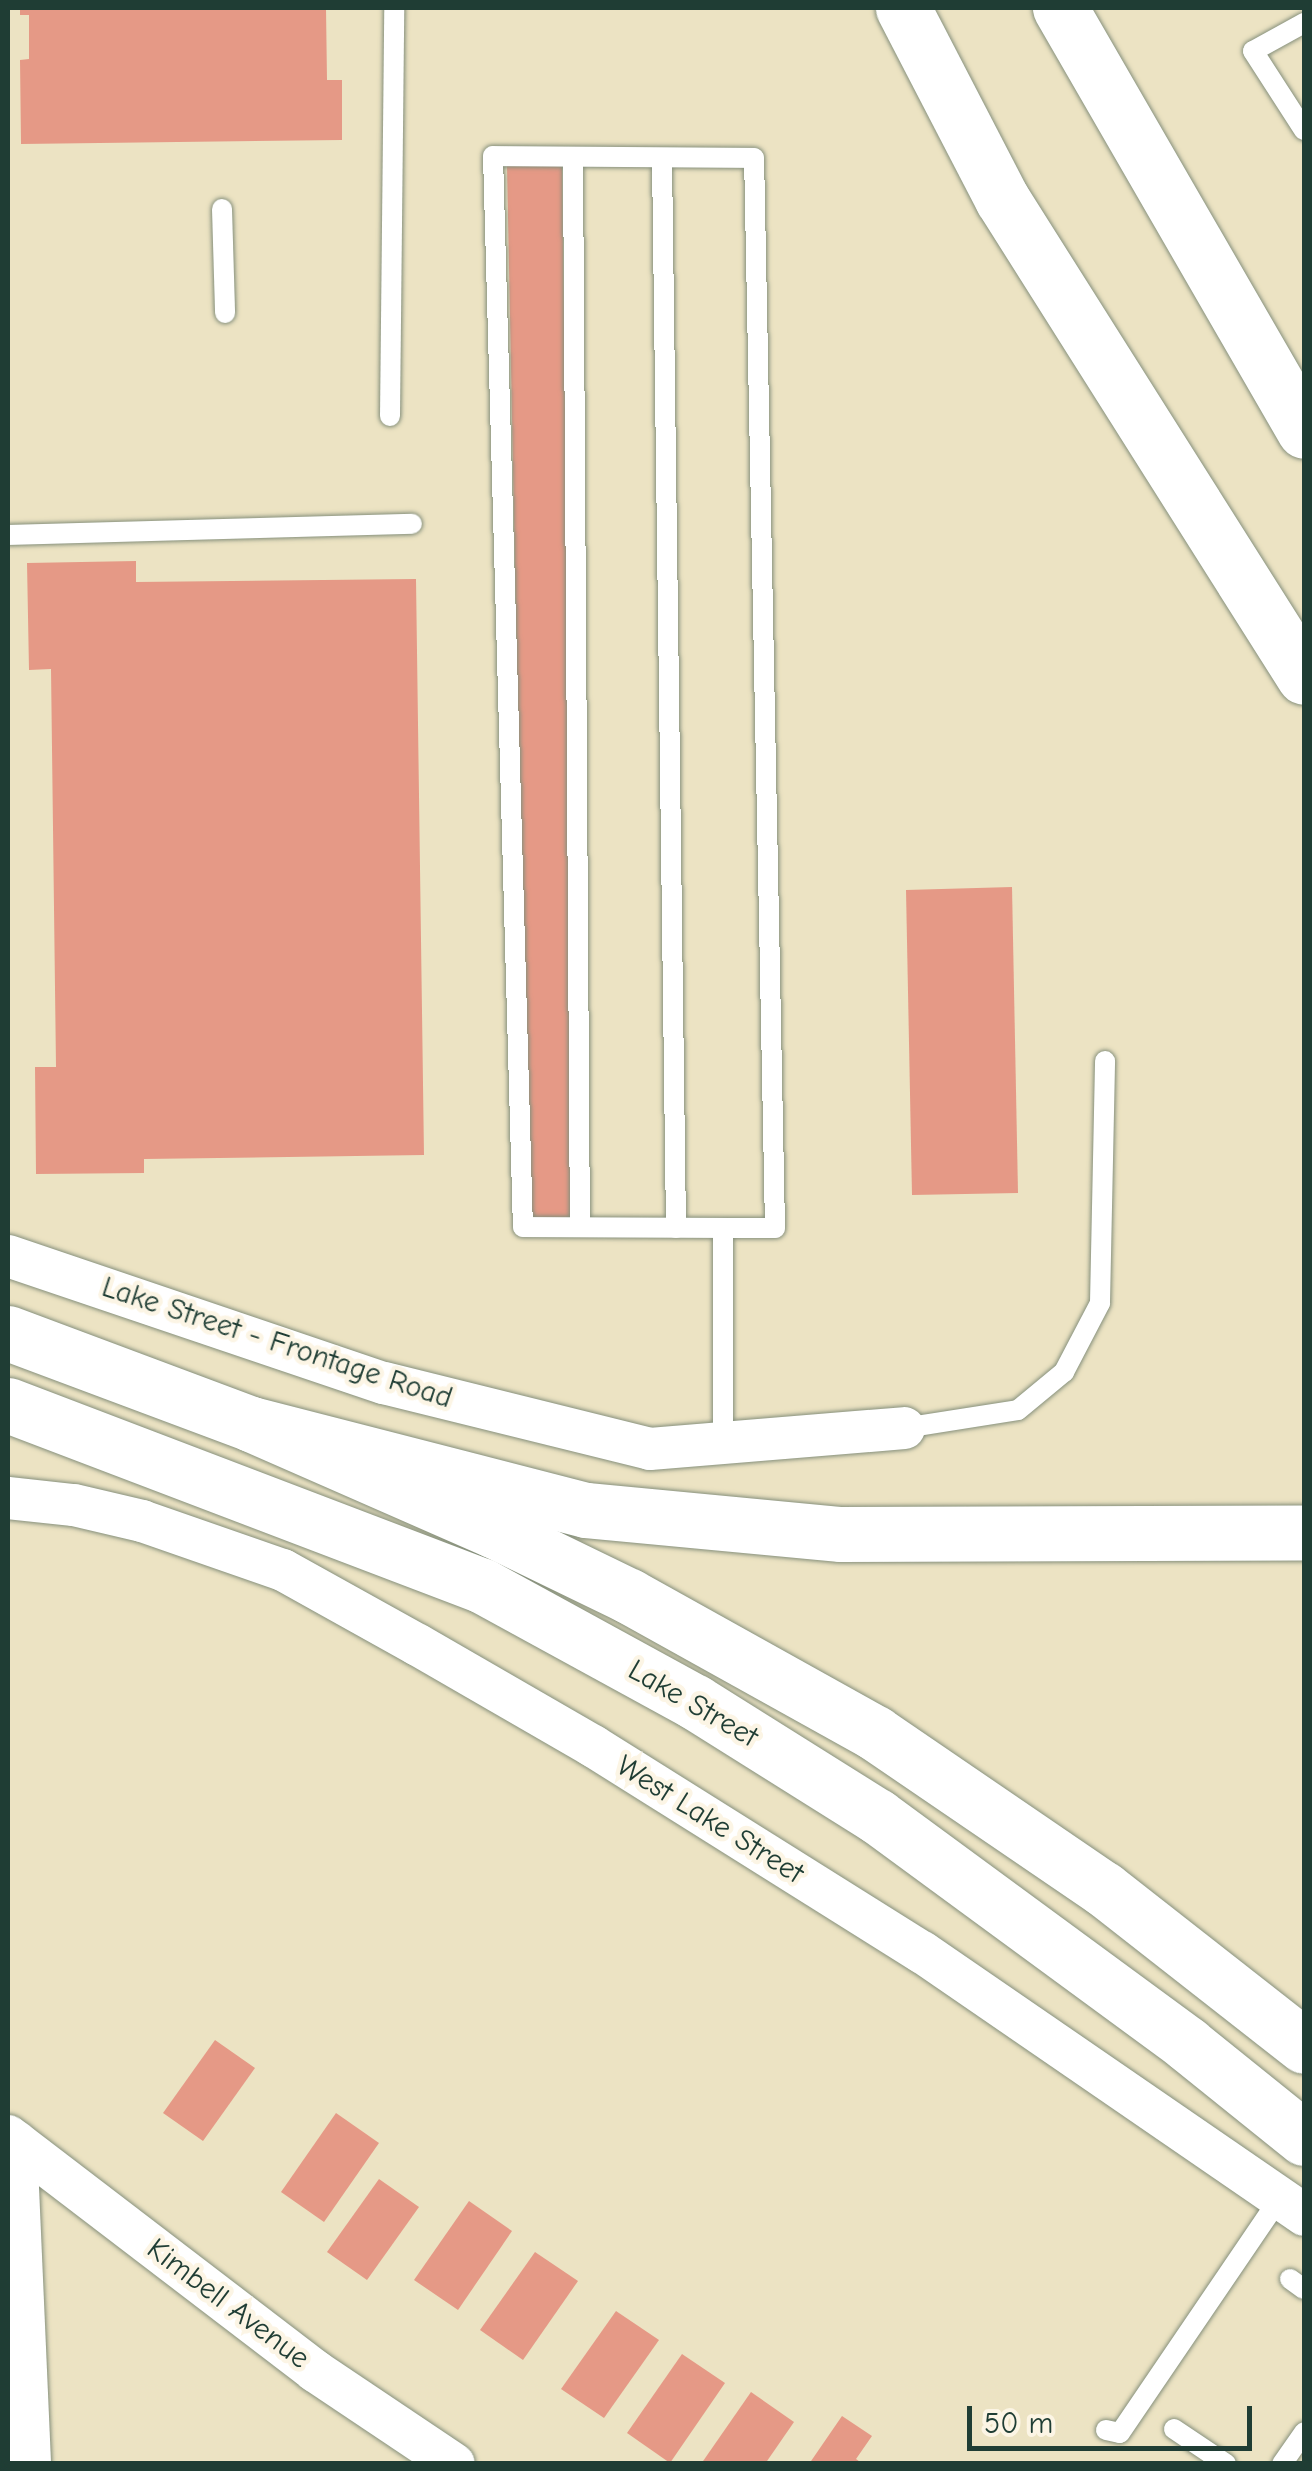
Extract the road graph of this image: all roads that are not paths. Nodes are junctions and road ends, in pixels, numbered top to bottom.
1 (394, 8) edge
2 (903, 8) edge
3 (1060, 8) edge
4 (1304, 24) edge
5 (1304, 130) edge
6 (573, 157) junction
7 (662, 158) junction
8 (222, 209) dead end
9 (225, 313) dead end
10 (390, 416) dead end
11 (1304, 431) edge
12 (412, 524) dead end
13 (8, 536) edge
14 (1304, 677) edge
15 (1105, 1060) dead end
16 (580, 1228) junction
17 (676, 1228) junction
18 (723, 1228) junction
19 (8, 1256) edge
20 (8, 1333) edge
21 (8, 1405) edge
22 (251, 1424) junction
23 (904, 1428) joint
24 (723, 1443) junction
25 (8, 1498) edge
26 (1304, 1532) edge
27 (1304, 2046) edge
28 (1304, 2138) edge
29 (12, 2139) edge
30 (1293, 2205) edge
31 (1174, 2428) dead end
32 (1106, 2430) dead end
33 (1304, 2432) edge
34 (30, 2464) edge
35 (454, 2464) edge
36 (1226, 2464) edge
37 (1282, 2464) edge

1 - 10 lane
2 - 14 main road
3 - 11 main road
4 - 5 lane
6 - 7 lane
6 - 16 lane
6 - 16 lane
7 - 17 lane
7 - 18 lane
8 - 9 lane
12 - 13 lane
15 - 23 lane
16 - 17 lane
17 - 18 lane
18 - 24 lane
19 - 24 street, Lake Street - Frontage Road
20 - 22 main road, Lake Street
21 - 28 main road, Lake Street
22 - 26 main road
22 - 27 main road, Lake Street
23 - 24 street, Lake Street - Frontage Road
25 - 30 street, West Lake Street
29 - 34 street
29 - 35 street, Kimbell Avenue
30 - 32 lane
31 - 36 lane
33 - 37 lane

